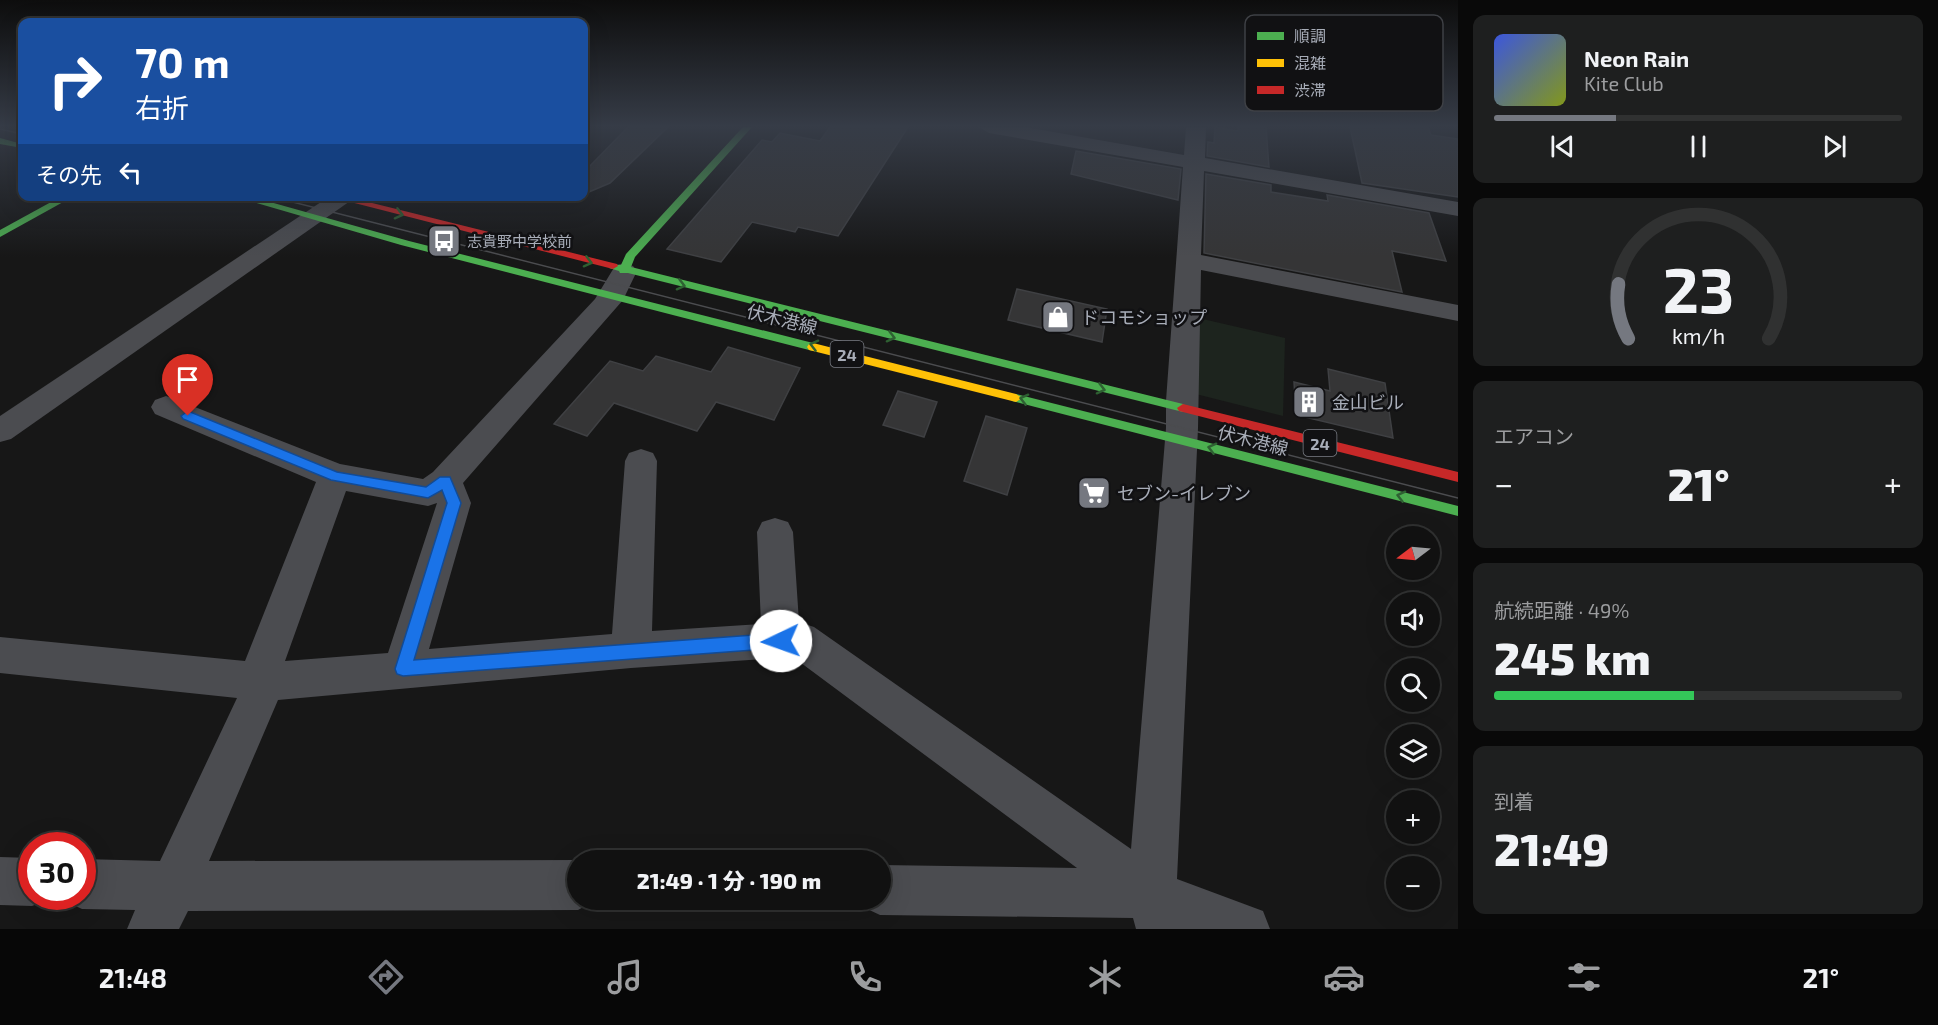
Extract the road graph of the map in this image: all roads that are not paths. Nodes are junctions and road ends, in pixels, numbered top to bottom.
1 (708, 170) edge
2 (1194, 170) edge
3 (1231, 170) edge
4 (61, 201) edge
5 (294, 201) edge
6 (329, 204) edge
7 (1458, 209) edge
8 (0, 234) edge
9 (1189, 260) junction
10 (619, 282) junction
11 (1458, 313) edge
12 (166, 407) dead end
13 (1181, 424) junction
14 (0, 430) edge
15 (641, 461) dead end
16 (335, 476) junction
17 (1458, 477) edge
18 (445, 481) junction
19 (1458, 511) edge
20 (775, 532) dead end
21 (781, 641) junction
22 (631, 650) junction
23 (0, 655) edge
24 (403, 669) junction
25 (265, 682) junction
26 (1, 881) edge
27 (18, 882) edge
28 (96, 884) edge
29 (567, 885) edge
30 (174, 886) junction
31 (891, 891) edge
32 (1156, 911) edge
33 (152, 929) edge
34 (1245, 929) edge

1 - 10 main road
2 - 9 street
3 - 7 street
4 - 8 main road
5 - 6 main road, 伏木港線 / 24
6 -> 10 main road, 伏木港線 / 24
6 - 10 main road, 伏木港線 / 24
6 - 14 street
9 - 11 street
9 - 13 street
10 -> 13 main road, 伏木港線 / 24
13 -> 10 main road, 伏木港線 / 24
10 - 18 street
12 - 16 street
13 - 17 main road, 伏木港線 / 24
19 -> 13 main road, 伏木港線 / 24
13 - 32 street
15 - 22 street
16 - 18 street
16 - 25 street
18 - 24 street
20 - 21 street
21 - 22 street
21 - 32 street
22 - 24 street
23 - 25 street
24 - 25 street
25 - 30 street
26 - 27 street
28 - 30 street
29 - 30 street
30 - 33 street
31 - 32 street
32 - 34 street

